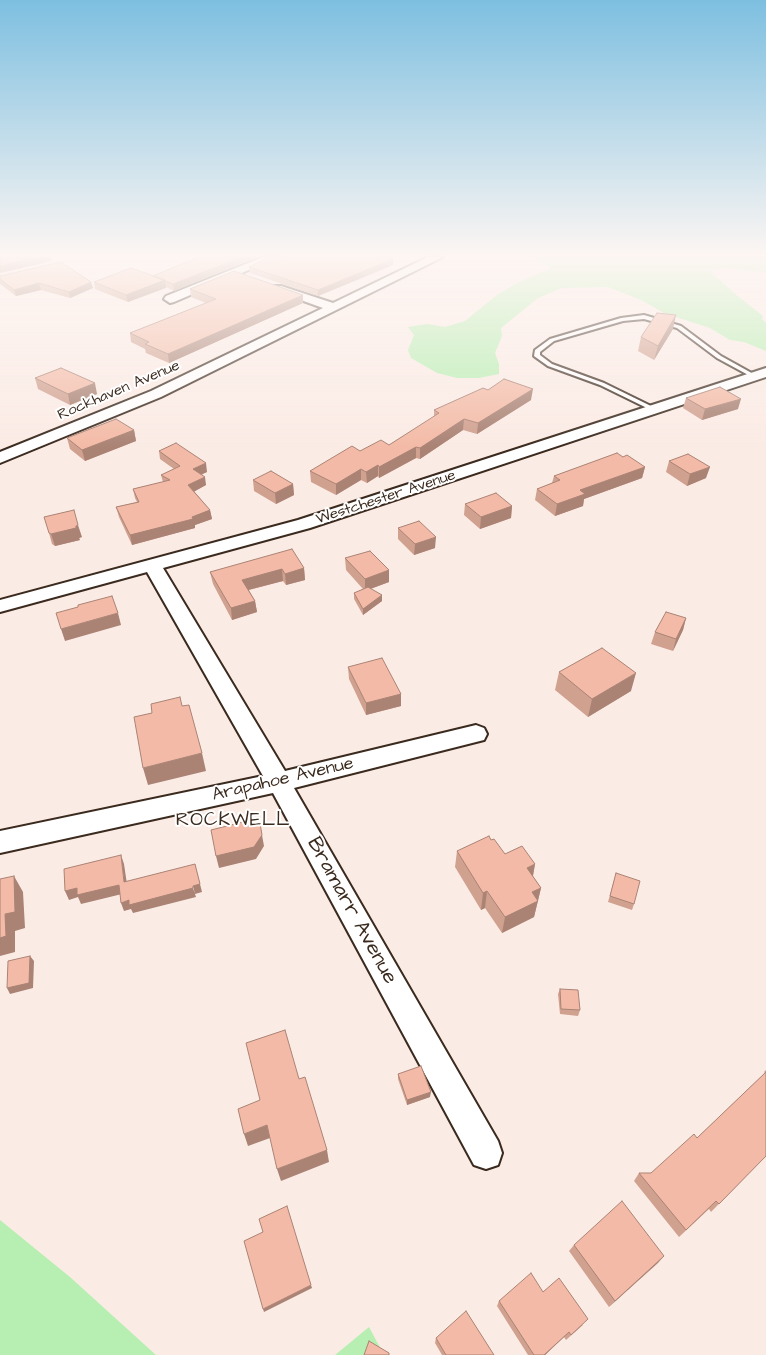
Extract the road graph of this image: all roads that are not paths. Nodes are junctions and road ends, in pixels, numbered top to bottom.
1 (309, 320) edge
2 (618, 320) edge
3 (659, 320) edge
4 (760, 374) edge
5 (651, 408) junction
6 (0, 458) edge
7 (153, 566) junction
8 (0, 606) edge
9 (476, 734) dead end
10 (279, 782) junction
11 (0, 842) edge
12 (486, 1153) dead end

1 - 6 street, Rockhaven Avenue
2 - 5 lane
3 - 4 lane
4 - 5 street, Westchester Avenue
5 - 7 street, Westchester Avenue
7 - 8 street, Westchester Avenue
7 - 10 street, Bramarr Avenue
9 - 10 street, Arapahoe Avenue
10 - 11 street, Arapahoe Avenue
10 - 12 street, Bramarr Avenue

